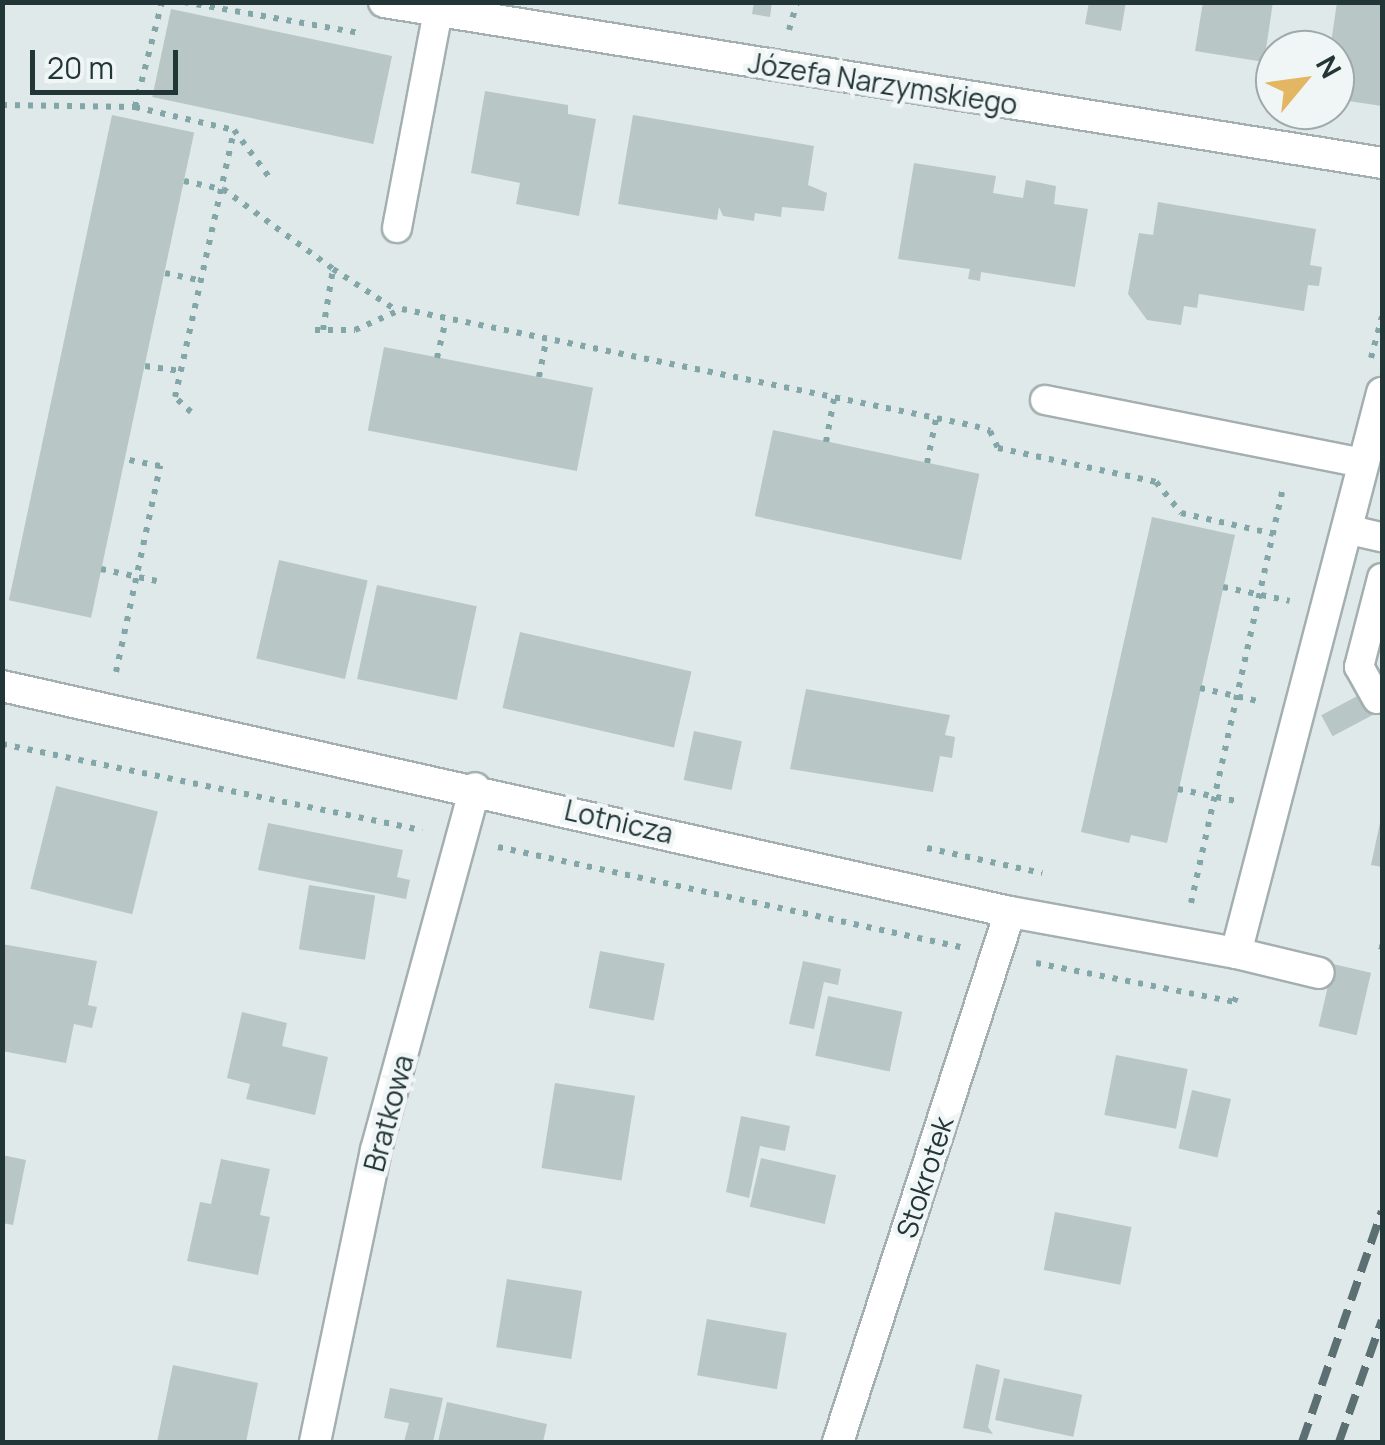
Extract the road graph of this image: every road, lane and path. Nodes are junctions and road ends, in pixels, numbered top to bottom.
1 (162, 2) edge
2 (384, 2) edge
3 (797, 2) edge
4 (438, 8) edge
5 (787, 37) dead end
6 (2, 105) edge
7 (135, 107) junction
8 (234, 130) junction
9 (1382, 164) edge
10 (269, 177) dead end
11 (184, 181) dead end
12 (224, 189) junction
13 (396, 228) dead end
14 (333, 269) junction
15 (164, 273) dead end
16 (202, 281) junction
17 (394, 308) junction
18 (445, 323) junction
19 (546, 342) junction
20 (438, 358) dead end
21 (145, 366) dead end
22 (182, 371) junction
23 (539, 377) dead end
24 (1382, 393) edge
25 (834, 399) junction
26 (1045, 400) dead end
27 (191, 412) dead end
28 (936, 419) junction
29 (826, 442) dead end
30 (1290, 451) junction
31 (125, 459) dead end
32 (926, 463) dead end
33 (1363, 463) junction
34 (1346, 529) junction
35 (1274, 534) junction
36 (1382, 537) edge
37 (101, 568) dead end
38 (136, 576) junction
39 (1382, 578) edge
40 (156, 580) dead end
41 (1223, 586) dead end
42 (1260, 595) junction
43 (1325, 609) junction
44 (102, 670) dead end
45 (116, 673) junction
46 (126, 676) dead end
47 (2, 686) edge
48 (1200, 688) dead end
49 (1238, 696) junction
50 (1377, 698) dead end
51 (1298, 711) junction
52 (2, 744) edge
53 (475, 788) junction
54 (1178, 789) dead end
55 (1216, 796) junction
56 (1273, 808) junction
57 (462, 839) junction
58 (918, 846) dead end
59 (1053, 875) dead end
60 (1177, 901) dead end
61 (1010, 912) junction
62 (996, 955) junction
63 (1244, 955) junction
64 (1319, 973) dead end
65 (316, 1442) edge
66 (838, 1442) edge

1 - 7 path
2 - 4 street, Józefa Narzymskiego
3 - 5 path
4 - 9 street, Józefa Narzymskiego
4 - 13 lane
6 - 7 path
7 - 8 path
8 - 10 path
8 - 12 path
11 - 12 path
12 - 14 path
12 - 16 path
14 - 17 path
14 - 17 path
15 - 16 path
16 - 22 path
17 - 18 path
18 - 19 path
18 - 20 path
19 - 23 path
19 - 25 path
21 - 22 path
22 - 27 path
24 - 33 street
25 - 28 path
25 - 29 path
26 - 30 lane
28 - 32 path
28 - 35 path
30 - 33 lane
30 - 35 path
31 - 38 path
33 - 34 street
34 - 36 lane
34 - 43 street
35 - 42 path
37 - 38 path
38 - 40 path
38 - 45 path
39 - 50 lane
41 - 42 path
42 - 43 path
42 - 49 path
43 - 51 street
44 - 45 path
45 - 46 path
47 - 53 street, Lotnicza
48 - 49 path
49 - 51 path
49 - 55 path
51 - 56 street
52 - 57 path
53 - 57 street, Bratkowa
53 - 61 street, Lotnicza
54 - 55 path
55 - 56 path
55 - 60 path
56 - 63 street
57 - 62 path
57 - 65 street, Bratkowa
58 - 59 path
61 - 62 street, Stokrotek
61 - 63 street, Lotnicza
62 - 63 path
62 - 66 street, Stokrotek
63 - 64 street, Lotnicza

